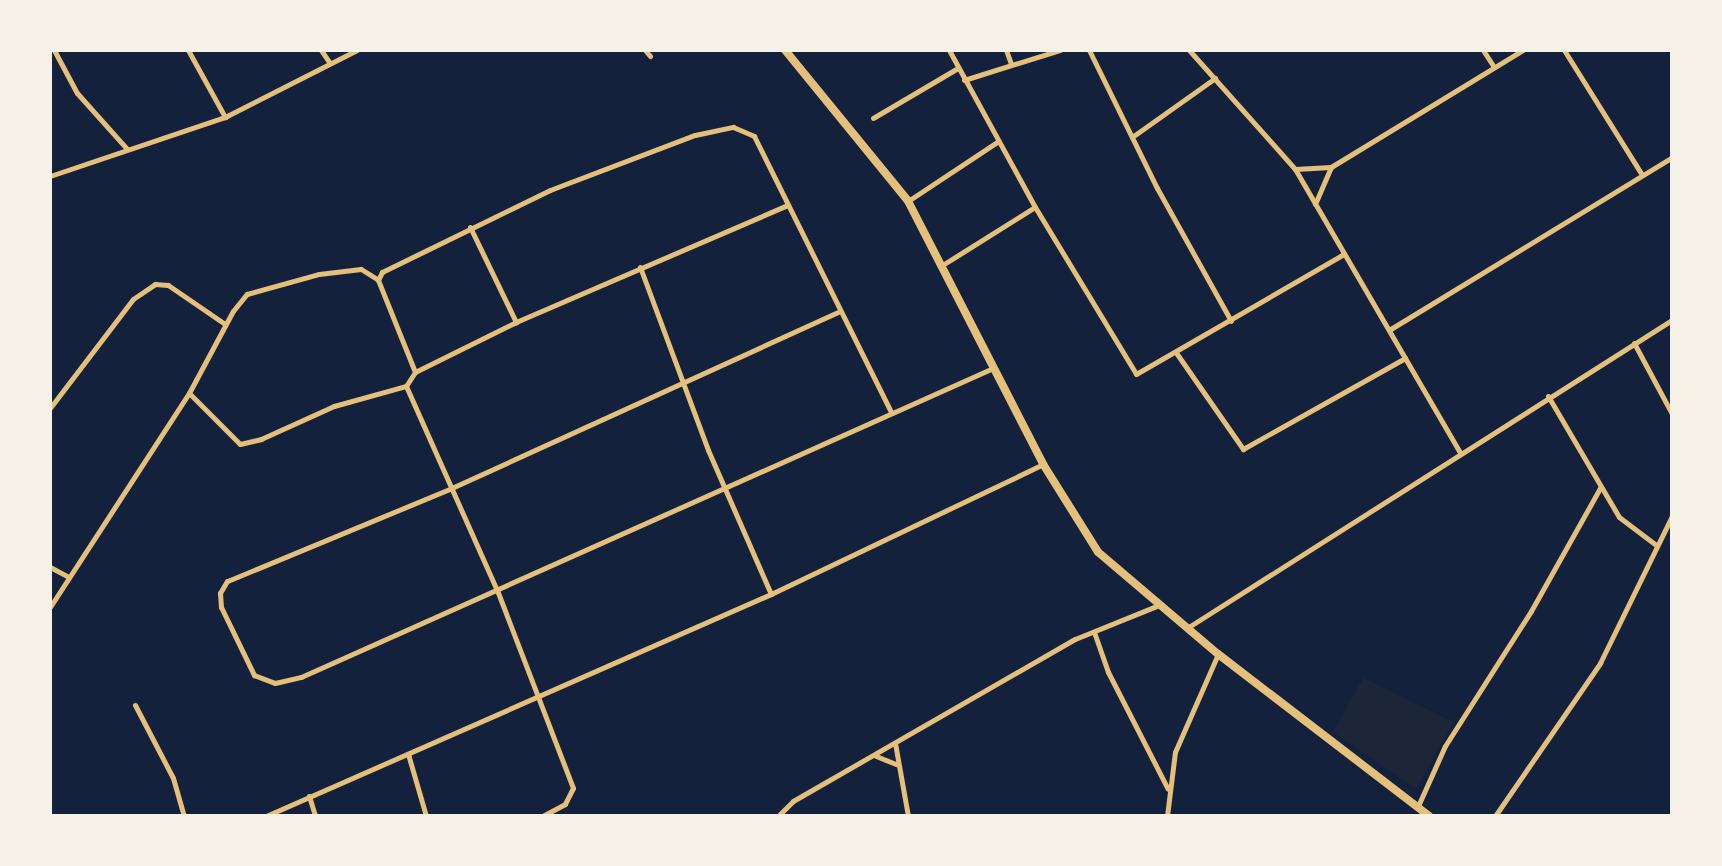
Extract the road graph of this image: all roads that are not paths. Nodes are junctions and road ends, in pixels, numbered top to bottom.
1 (54, 50) edge
2 (188, 50) edge
3 (322, 50) edge
4 (356, 50) edge
5 (784, 50) edge
6 (949, 50) edge
7 (1006, 50) edge
8 (1060, 50) edge
9 (1089, 50) edge
10 (1190, 50) edge
11 (1483, 50) edge
12 (1523, 50) edge
13 (1564, 50) edge
14 (329, 62) junction
15 (1011, 64) junction
16 (1494, 67) junction
17 (958, 68) junction
18 (1214, 78) junction
19 (964, 80) junction
20 (225, 117) junction
21 (873, 118) dead end
22 (1132, 137) junction
23 (998, 142) junction
24 (127, 148) junction
25 (1672, 157) edge
26 (1331, 167) junction
27 (1295, 169) junction
28 (50, 176) edge
29 (1642, 176) junction
30 (908, 202) junction
31 (1315, 204) junction
32 (788, 205) junction
33 (1035, 207) junction
34 (470, 227) junction
35 (1344, 254) junction
36 (944, 264) junction
37 (640, 267) junction
38 (378, 280) junction
39 (838, 312) junction
40 (1672, 320) edge
41 (1231, 321) junction
42 (516, 322) junction
43 (225, 324) junction
44 (1388, 330) junction
45 (1634, 343) junction
46 (1177, 354) junction
47 (1405, 358) junction
48 (994, 368) junction
49 (415, 372) junction
50 (680, 381) junction
51 (406, 386) junction
52 (189, 392) junction
53 (1548, 396) junction
54 (50, 408) edge
55 (891, 412) junction
56 (1672, 414) edge
57 (1460, 453) junction
58 (1042, 464) junction
59 (724, 486) junction
60 (452, 488) junction
61 (1600, 488) junction
62 (1672, 516) edge
63 (1656, 545) junction
64 (50, 566) edge
65 (69, 578) junction
66 (496, 590) junction
67 (771, 594) junction
68 (1159, 605) junction
69 (50, 607) edge
70 (1186, 628) junction
71 (1094, 632) junction
72 (1218, 654) junction
73 (538, 699) junction
74 (135, 705) dead end
75 (895, 743) junction
76 (408, 754) junction
77 (873, 756) junction
78 (896, 764) junction
79 (1168, 789) junction
80 (308, 796) junction
81 (1417, 808) junction
82 (184, 816) edge
83 (266, 816) edge
84 (316, 816) edge
85 (426, 816) edge
86 (542, 816) edge
87 (778, 816) edge
88 (908, 816) edge
89 (1167, 816) edge
90 (1429, 816) edge
91 (1495, 816) edge

1 - 24 street
2 - 20 street
3 - 14 street
4 - 14 street
5 - 30 street
6 - 17 street
7 - 15 street
8 - 15 street
9 - 22 street
10 - 18 street
11 - 16 street
12 - 16 street
13 - 29 street
14 - 20 street
15 - 19 street
16 - 26 street
17 - 19 street
17 - 21 street
18 - 22 street
18 - 27 street
19 - 23 street
20 - 24 street
22 - 41 street
23 - 30 street
23 - 33 street
24 - 28 street
25 - 29 street
26 - 27 street
26 - 31 street
27 - 31 street
29 - 44 street
30 - 36 street
31 - 35 street
32 - 34 street
32 - 37 street
32 - 39 street
33 - 36 street
33 - 46 street
34 - 38 street
34 - 42 street
35 - 41 street
35 - 44 street
36 - 48 street
37 - 42 street
37 - 50 street
38 - 43 street
38 - 49 street
39 - 50 street
39 - 55 street
40 - 45 street
41 - 46 street
42 - 49 street
43 - 52 street
43 - 54 street
44 - 47 street
45 - 53 street
45 - 56 street
46 - 47 street
47 - 57 street
48 - 55 street
48 - 58 street
49 - 51 street
50 - 59 street
50 - 60 street
51 - 52 street
51 - 60 street
52 - 65 street
53 - 57 street
53 - 61 street
55 - 59 street
57 - 70 street
58 - 67 street
58 - 68 street
59 - 66 street
59 - 67 street
60 - 66 street
60 - 66 street
61 - 63 street
61 - 81 street
62 - 63 street
63 - 91 street
64 - 65 street
65 - 69 street
66 - 73 street
67 - 73 street
68 - 70 street
68 - 71 street
70 - 72 street
71 - 75 street
71 - 79 street
72 - 79 street
72 - 81 street
73 - 76 street
73 - 86 street
74 - 82 street
75 - 77 street
75 - 78 street
76 - 80 street
76 - 85 street
77 - 78 street
77 - 87 street
78 - 88 street
79 - 89 street
80 - 83 street
80 - 84 street
81 - 90 street

